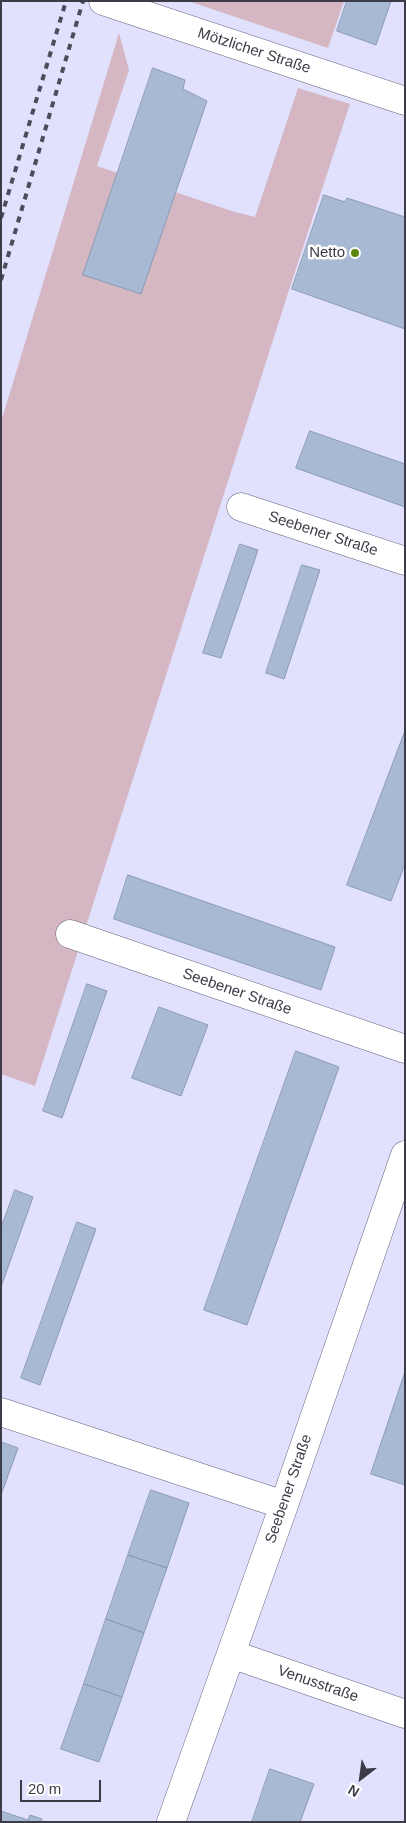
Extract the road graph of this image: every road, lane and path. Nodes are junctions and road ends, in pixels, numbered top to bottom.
1 (103, 1) edge
2 (405, 101) edge
3 (241, 507) dead end
4 (405, 561) edge
5 (70, 934) dead end
6 (405, 1049) edge
7 (405, 1155) edge
8 (1, 1412) edge
9 (284, 1506) junction
10 (231, 1654) junction
11 (405, 1714) edge
12 (171, 1822) edge

1 - 2 street, Mötzlicher Straße
3 - 4 street, Seebener Straße
5 - 6 street, Seebener Straße
7 - 9 street, Seebener Straße
8 - 9 street
9 - 10 street, Seebener Straße
10 - 11 street, Venusstraße
10 - 12 street, Seebener Straße

